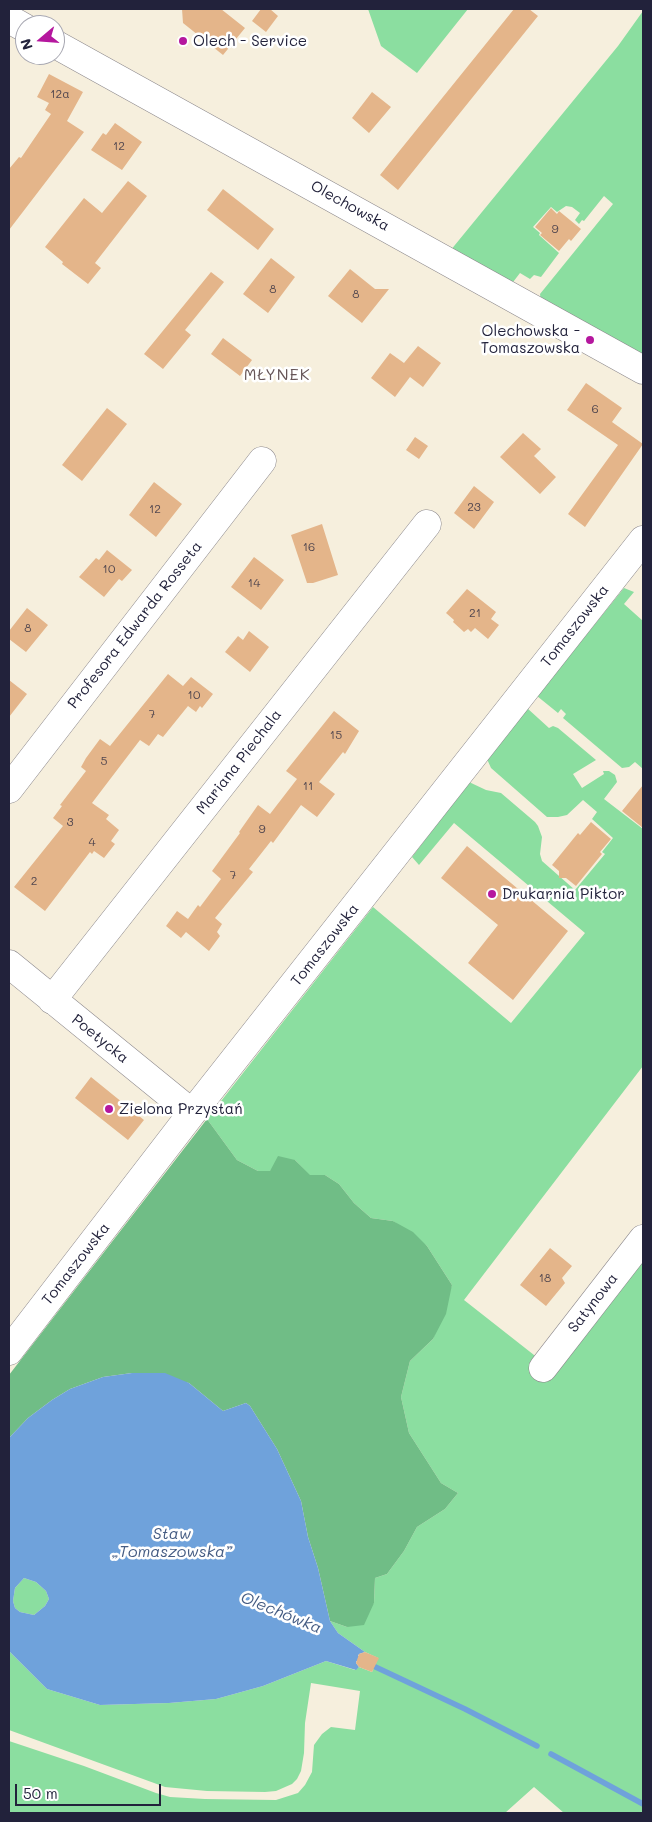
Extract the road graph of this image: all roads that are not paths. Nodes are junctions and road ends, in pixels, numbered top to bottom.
1 (65, 50) edge
2 (643, 370) edge
3 (262, 461) dead end
4 (427, 524) dead end
5 (643, 540) edge
6 (9, 789) edge
7 (9, 964) edge
8 (52, 1000) junction
9 (192, 1113) junction
10 (643, 1239) edge
11 (9, 1351) edge
12 (543, 1368) dead end

1 - 2 street, Olechowska
3 - 6 street, Profesora Edwarda Rosseta
4 - 8 street, Mariana Piechala
5 - 9 street, Tomaszowska
7 - 8 street, Poetycka
8 - 9 street, Poetycka
9 - 11 street, Tomaszowska
10 - 12 street, Satynowa

